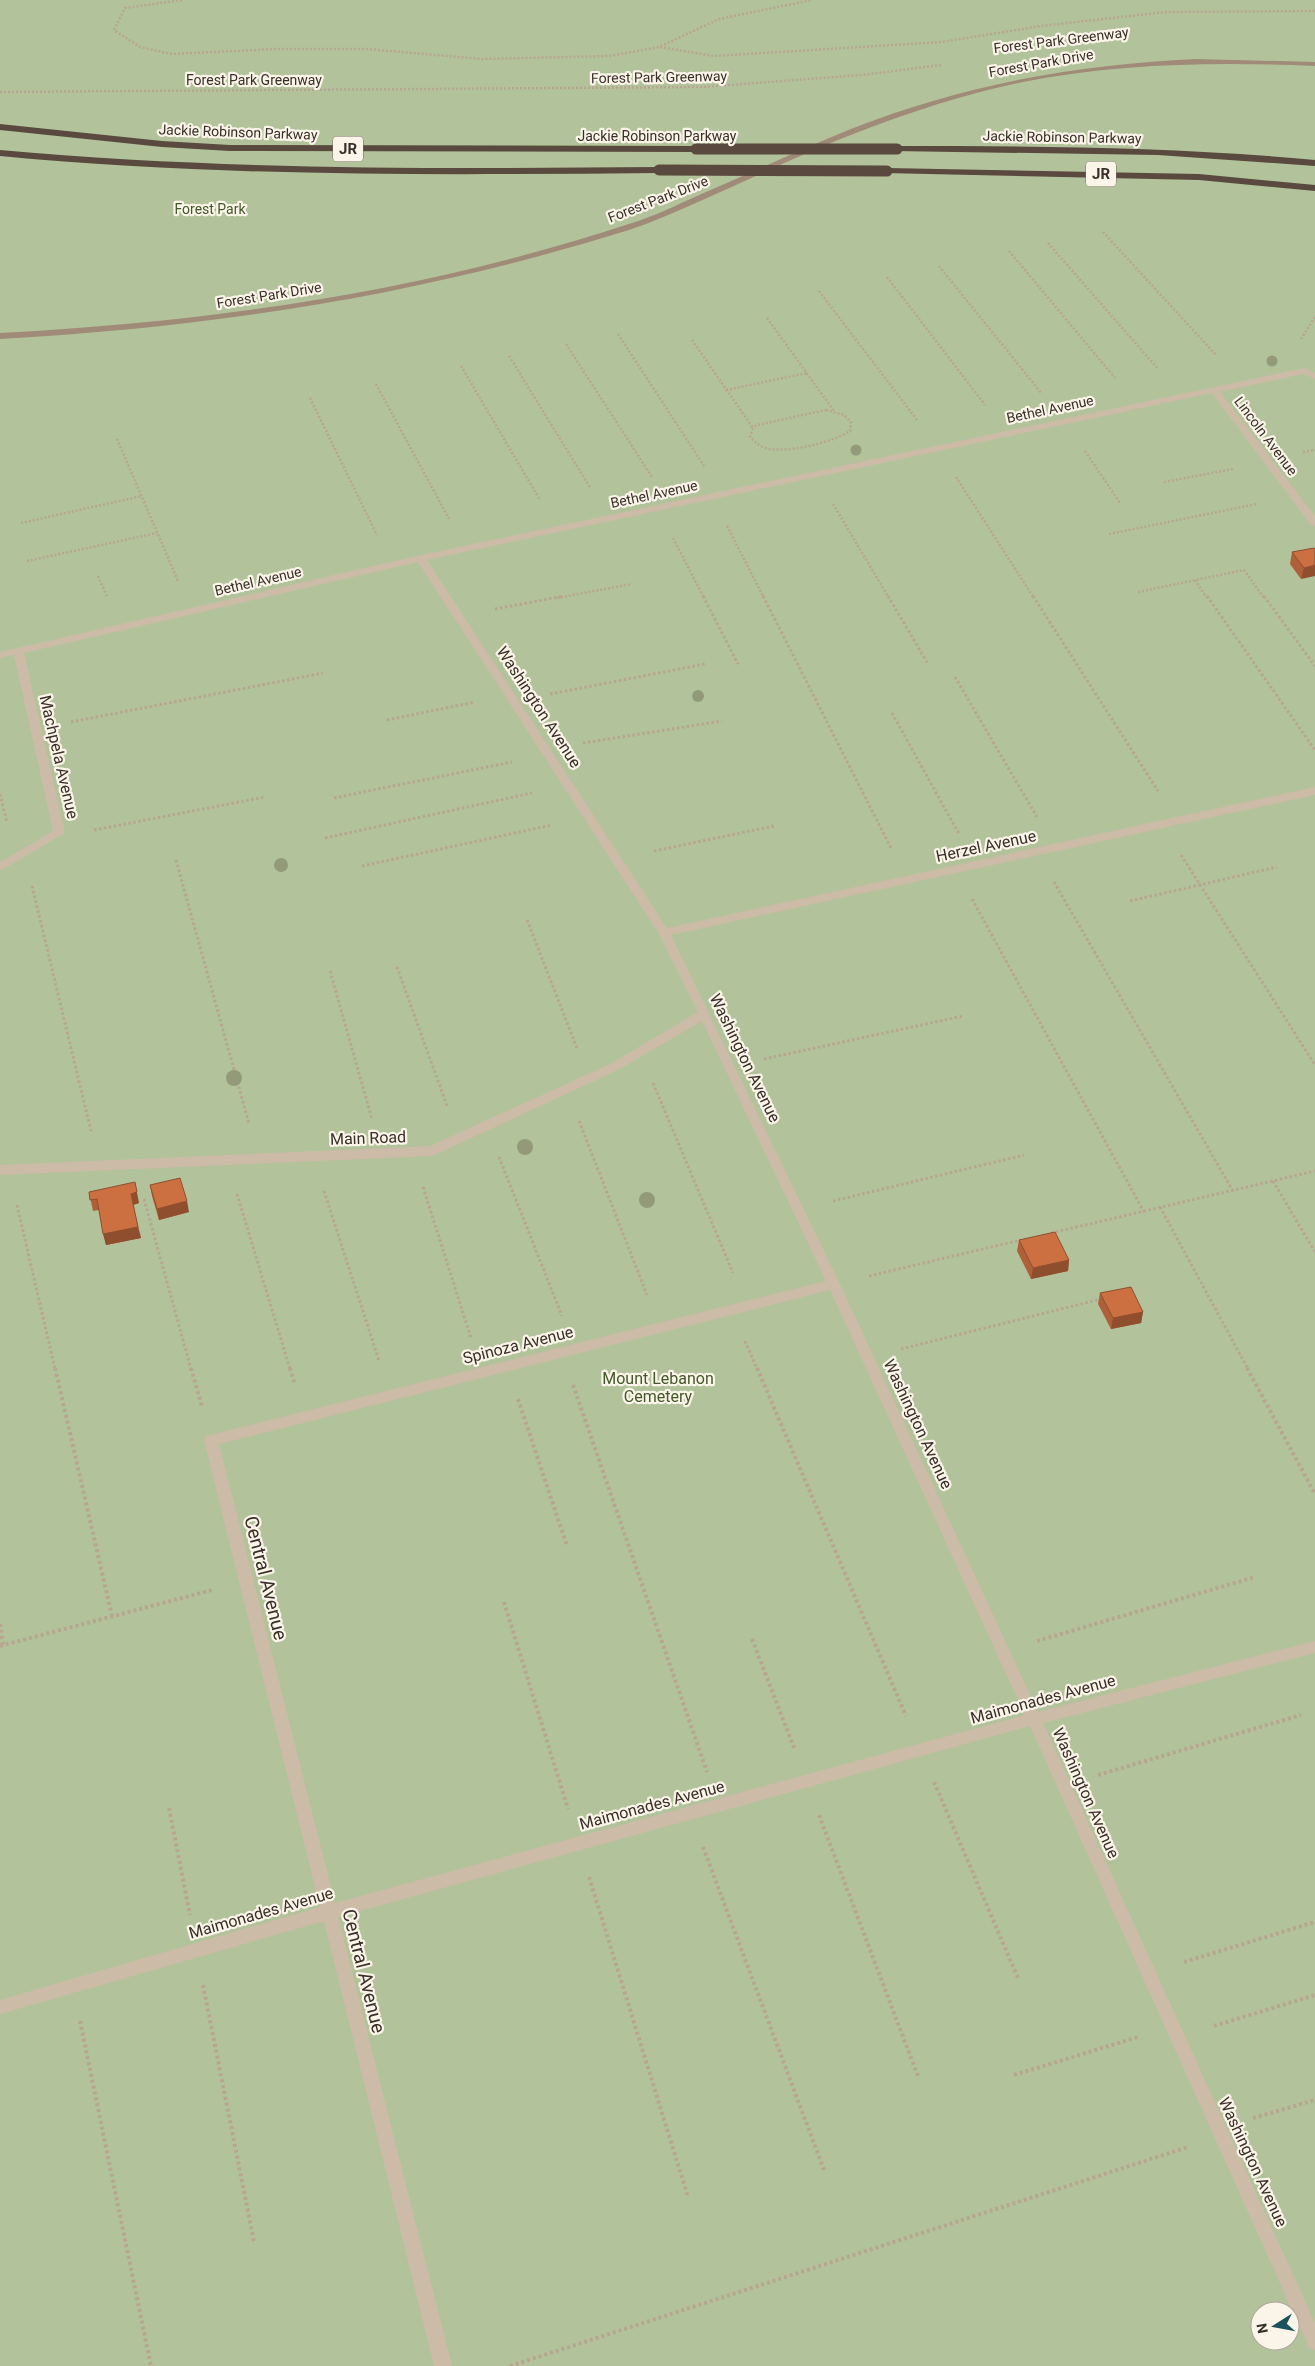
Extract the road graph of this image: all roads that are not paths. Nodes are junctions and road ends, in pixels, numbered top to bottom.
1 (1315, 64) edge
2 (0, 127) edge
3 (0, 153) edge
4 (1315, 163) edge
5 (1315, 188) edge
6 (0, 336) edge
7 (1315, 376) edge
8 (1213, 389) junction
9 (1315, 523) edge
10 (421, 558) junction
11 (18, 651) junction
12 (0, 655) edge
13 (1315, 791) edge
14 (0, 867) edge
15 (664, 933) junction
16 (705, 1014) junction
17 (0, 1170) edge
18 (834, 1284) junction
19 (210, 1440) joint
20 (1315, 1647) edge
21 (1034, 1719) junction
22 (329, 1912) junction
23 (0, 2007) edge
24 (1315, 2342) edge
25 (443, 2366) edge

1 - 6 street, Forest Park Drive
2 - 4 highway, Jackie Robinson Parkway / JR, bridge
3 - 5 highway, JR, bridge
7 - 8 lane, Bethel Avenue
8 - 9 lane, Lincoln Avenue
8 - 10 lane, Bethel Avenue
10 - 11 lane, Bethel Avenue
10 - 15 lane, Washington Avenue
11 - 12 lane, Bethel Avenue
11 - 14 lane, Machpela Avenue
13 - 15 lane, Herzel Avenue
15 - 16 lane, Washington Avenue
16 - 17 lane, Main Road
16 - 18 lane, Washington Avenue
18 - 19 lane, Spinoza Avenue
18 - 21 lane, Washington Avenue
19 - 22 lane, Central Avenue
20 - 21 lane, Maimonades Avenue
21 - 22 lane, Maimonades Avenue
21 - 24 lane, Washington Avenue
22 - 23 lane, Maimonades Avenue
22 - 25 lane, Central Avenue

